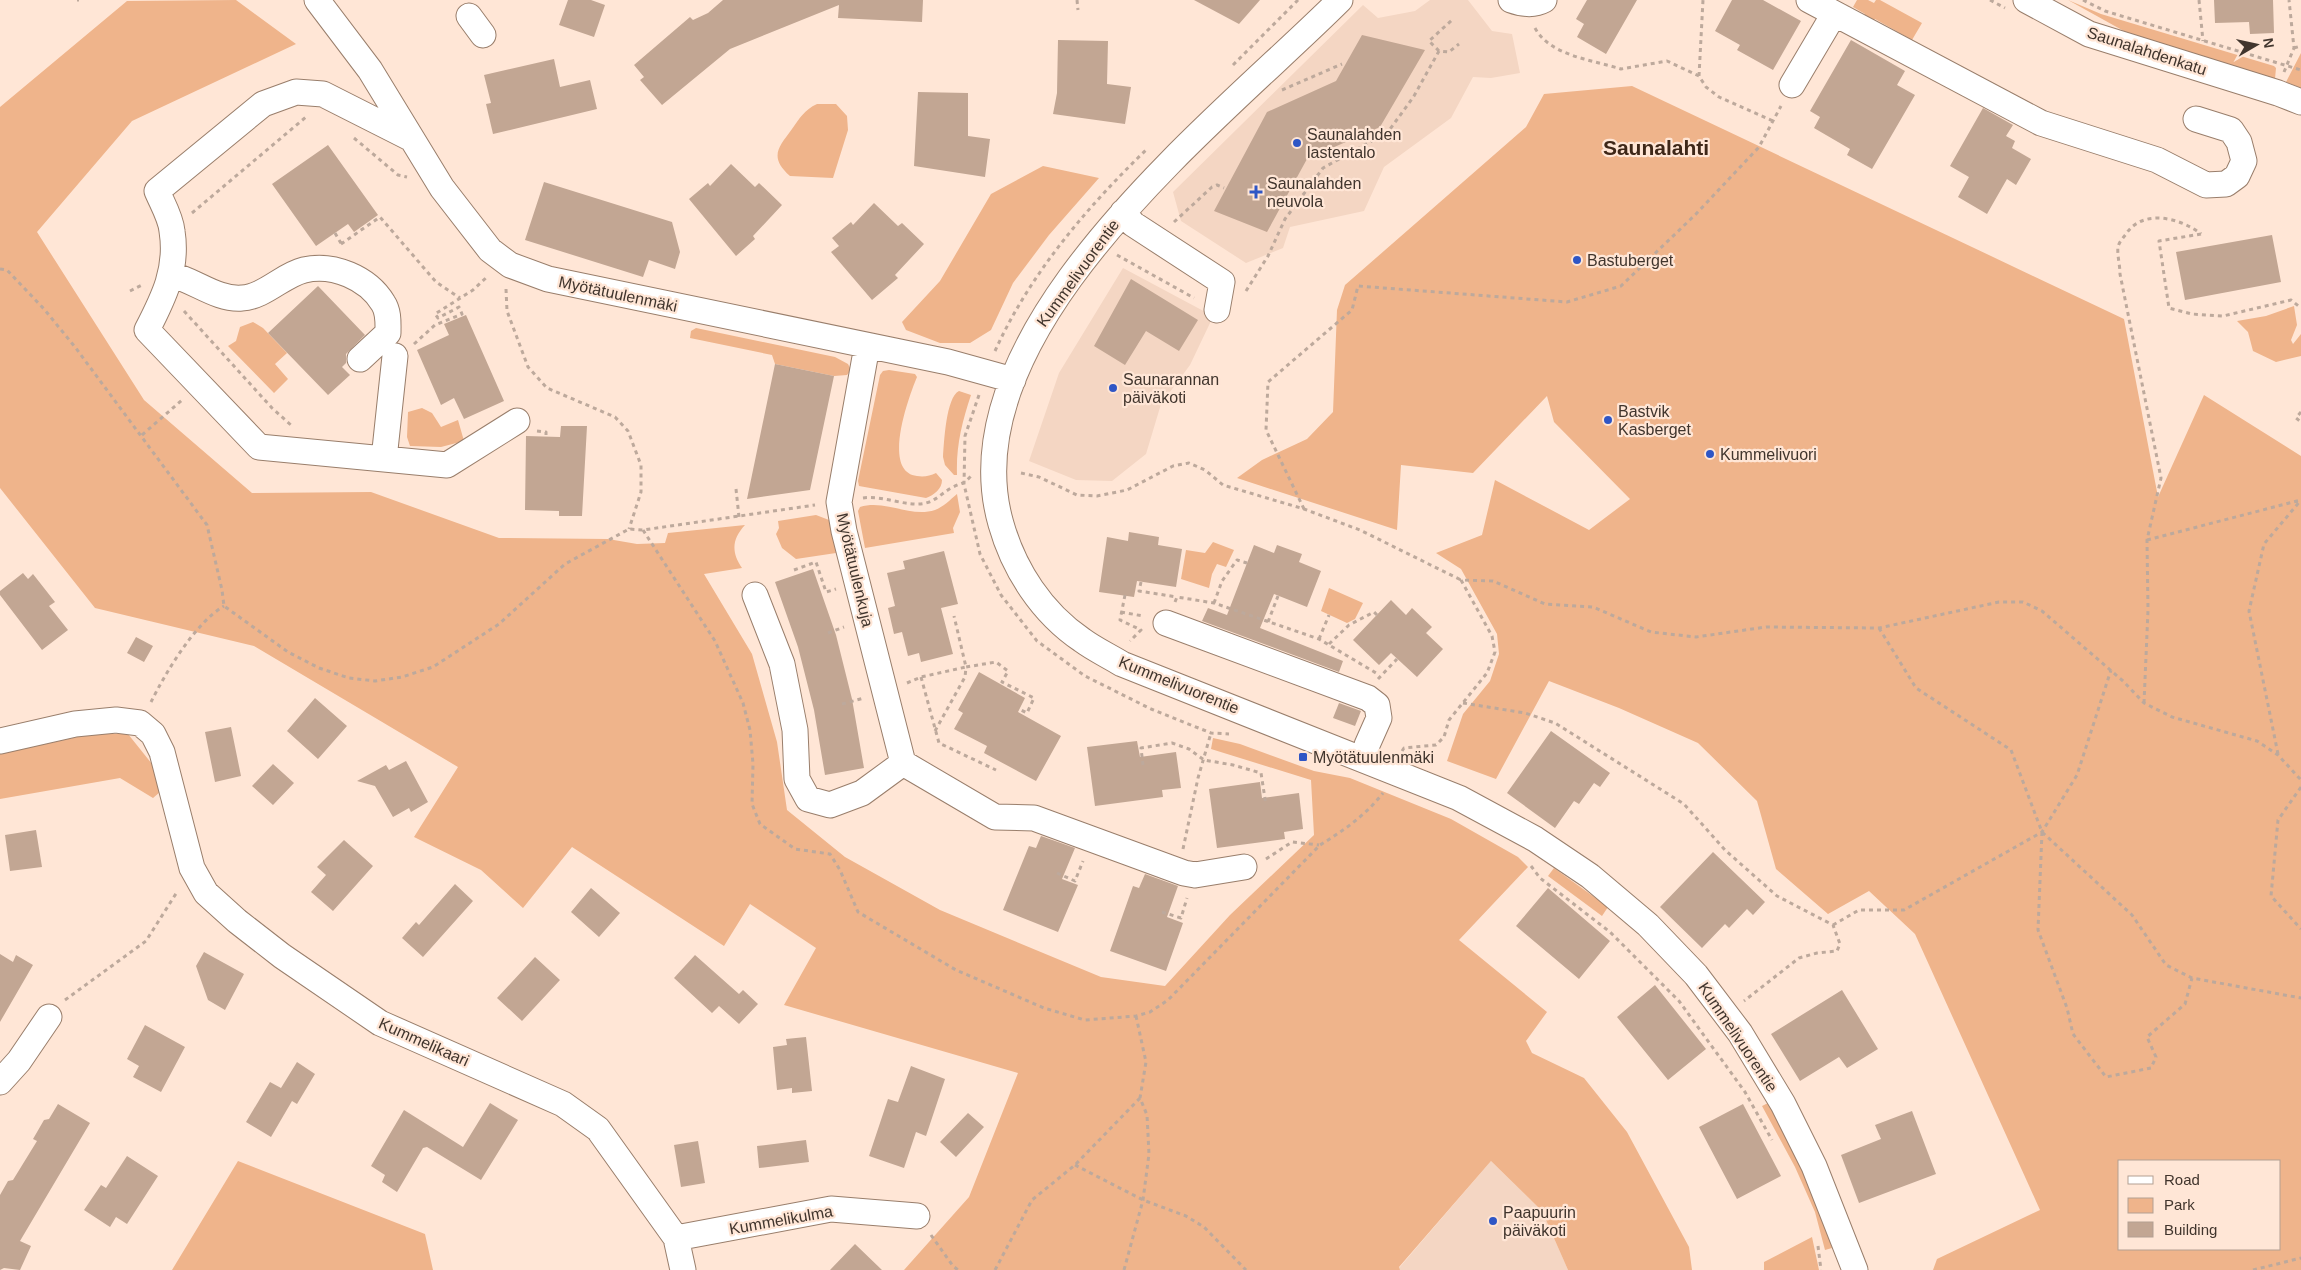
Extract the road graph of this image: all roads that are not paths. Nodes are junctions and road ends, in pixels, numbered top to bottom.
1 (316, 0) edge
2 (1340, 0) edge
3 (1511, 0) edge
4 (1544, 0) edge
5 (1808, 0) edge
6 (2026, 0) edge
7 (1834, 14) junction
8 (1792, 85) road end
9 (2301, 102) edge
10 (2196, 119) dead end
11 (412, 139) junction
12 (1123, 212) junction
13 (178, 276) junction
14 (1217, 310) road end
15 (867, 346) junction
16 (395, 356) road end
17 (360, 359) dead end
18 (1013, 380) junction
19 (518, 421) dead end
20 (384, 459) junction
21 (755, 595) dead end
22 (1155, 620) road end
23 (0, 741) edge
24 (1366, 759) junction
25 (903, 763) junction
26 (1244, 867) road end
27 (49, 1017) road end
28 (0, 1082) edge
29 (917, 1216) road end
30 (676, 1238) junction
31 (1842, 1240) junction
32 (683, 1270) edge
33 (1844, 1270) edge
34 (1855, 1270) edge

1 - 11 street, Myötätuulenmäki
2 - 12 street, Kummelivuorentie
3 - 4 street
5 - 7 street
6 - 9 street, Saunalahdenkatu
7 - 8 street
7 - 10 street
11 - 13 street
11 - 15 street, Myötätuulenmäki
12 - 14 street
12 - 18 street, Kummelivuorentie
13 - 17 street
13 - 20 street
15 - 18 street, Myötätuulenmäki
15 - 25 street, Myötätuulenkuja
16 - 20 street
18 - 24 street, Kummelivuorentie
19 - 20 street
21 - 25 street
22 - 24 street
23 - 30 street, Kummelikaari
24 - 31 street, Kummelivuorentie
25 - 26 street
27 - 28 street
29 - 30 street, Kummelikulma
30 - 32 street, Kummelikaari
31 - 33 street, Kummelivuorentie
31 - 34 street, Kummelivuorentie

